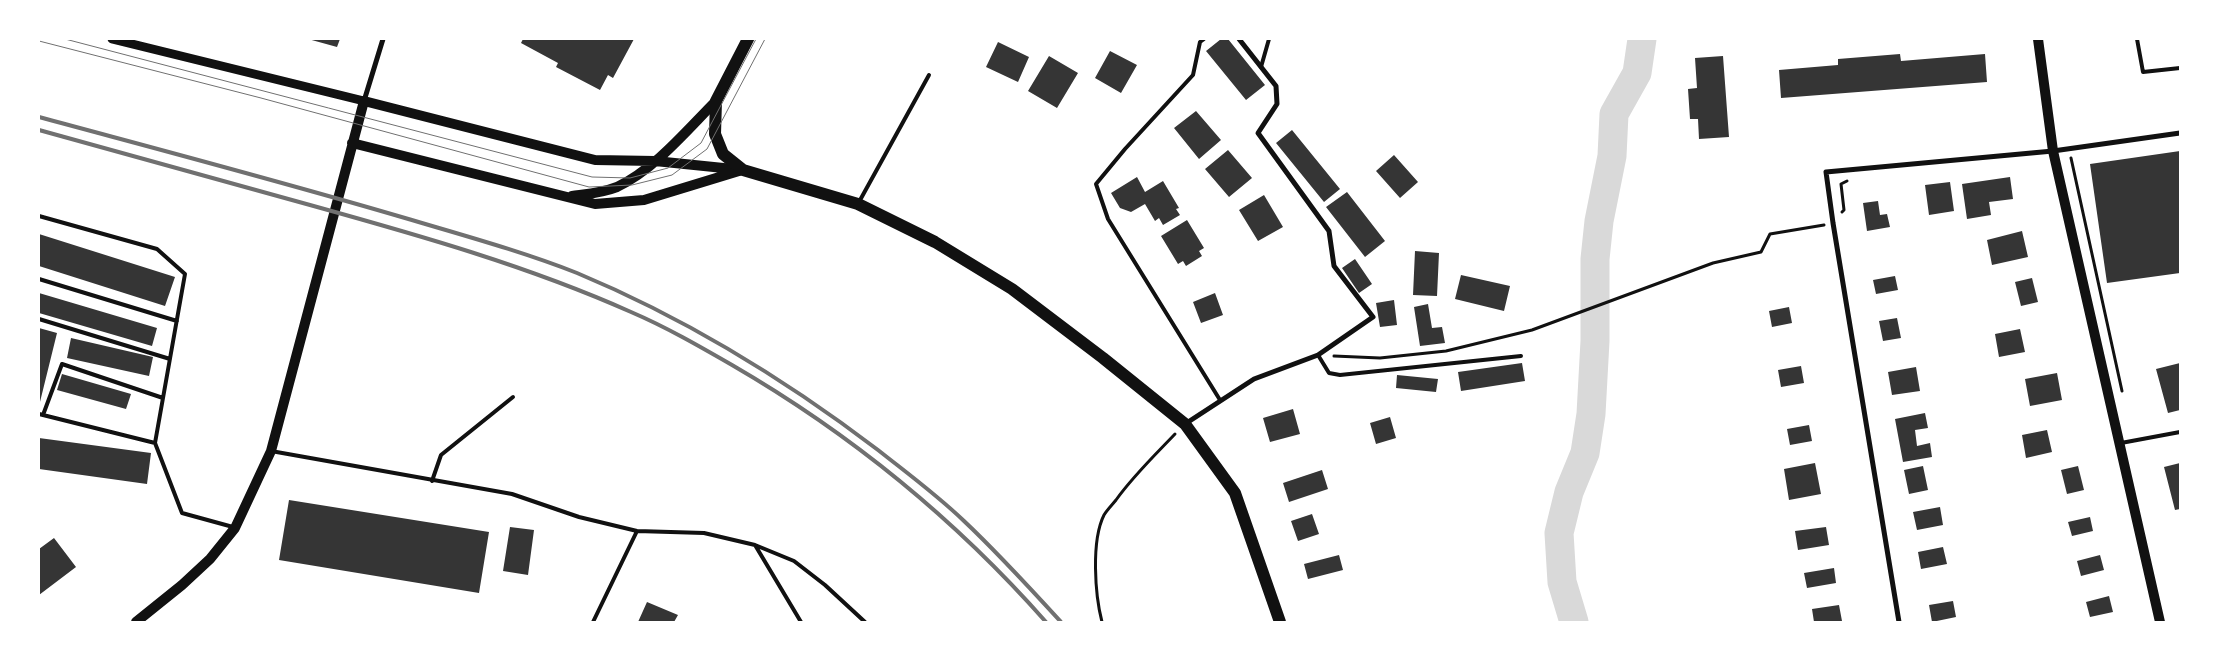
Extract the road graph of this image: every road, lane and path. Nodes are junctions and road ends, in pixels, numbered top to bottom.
1 (112, 39) edge
2 (383, 39) edge
3 (748, 39) edge
4 (1204, 39) edge
5 (1239, 39) edge
6 (1269, 39) edge
7 (2038, 39) edge
8 (2136, 39) edge
9 (1261, 67) junction
10 (2180, 68) edge
11 (929, 75) dead end
12 (364, 102) junction
13 (716, 102) junction
14 (2180, 133) edge
15 (352, 142) junction
16 (2054, 153) junction
17 (655, 161) junction
18 (743, 170) junction
19 (1848, 180) dead end
20 (563, 197) junction
21 (858, 204) junction
22 (39, 216) edge
23 (1833, 224) junction
24 (39, 278) edge
25 (39, 319) edge
26 (177, 321) junction
27 (1318, 355) junction
28 (1521, 356) dead end
29 (170, 359) junction
30 (2123, 392) dead end
31 (513, 397) dead end
32 (163, 398) junction
33 (1220, 400) junction
34 (41, 415) edge
35 (1185, 424) junction
36 (2180, 432) edge
37 (155, 443) junction
38 (2119, 443) junction
39 (271, 452) junction
40 (432, 481) junction
41 (235, 528) junction
42 (637, 531) junction
43 (755, 545) junction
44 (136, 622) edge
45 (593, 622) edge
46 (801, 622) edge
47 (865, 622) edge
48 (1102, 622) edge
49 (1280, 622) edge
50 (1898, 622) edge
51 (2160, 622) edge

1 - 12 street
2 - 12 street
3 - 13 main road
4 - 33 lane
5 - 9 street
6 - 9 lane
7 - 16 main road
8 - 10 lane
9 - 27 street
11 - 21 lane
12 - 15 main road
12 - 17 main road
13 - 17 main road
13 - 18 main road
14 - 16 street
15 - 20 main road
15 - 39 main road
16 - 23 street
16 - 30 path
16 - 38 main road
17 - 18 main road
17 - 20 main road
18 - 20 main road
18 - 21 main road
19 - 23 path
21 - 35 main road
22 - 26 lane
23 - 27 path
23 - 50 street
24 - 26 lane
25 - 29 lane
26 - 29 lane
27 - 28 lane
27 - 33 street
29 - 32 lane
31 - 40 lane
32 - 34 lane
32 - 37 lane
33 - 35 street
34 - 37 lane
35 - 48 path
35 - 49 main road
36 - 38 lane
37 - 41 lane
38 - 51 main road
39 - 40 lane
39 - 41 main road
40 - 42 lane
41 - 44 main road
42 - 43 lane
42 - 45 lane
43 - 46 lane
43 - 47 lane

